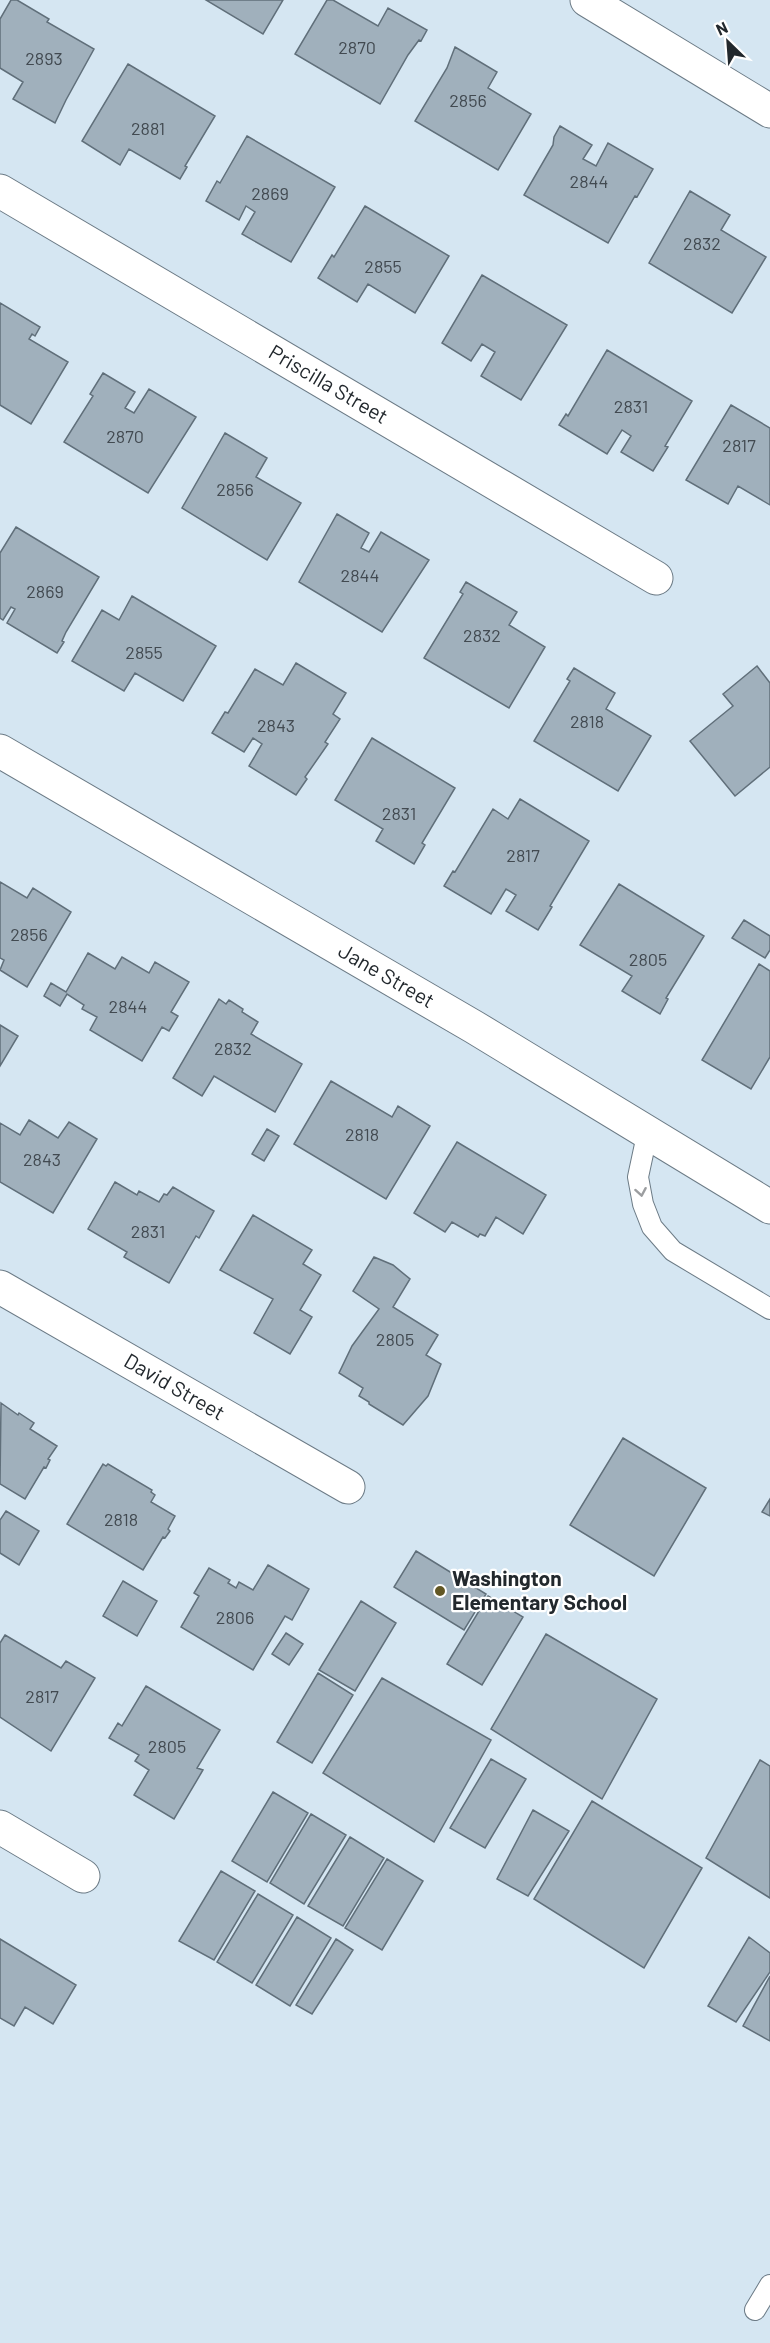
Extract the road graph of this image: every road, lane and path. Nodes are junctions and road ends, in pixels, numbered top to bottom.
1 (587, 0) edge
2 (770, 111) edge
3 (0, 191) edge
4 (656, 578) dead end
5 (0, 751) edge
6 (647, 1135) junction
7 (770, 1208) edge
8 (0, 1287) edge
9 (770, 1309) edge
10 (348, 1487) dead end
11 (0, 1827) edge
12 (83, 1876) dead end
13 (770, 2285) edge
14 (755, 2310) dead end

1 - 2 street
3 - 4 street, Priscilla Street
5 - 6 street, Jane Street
6 - 7 street, Jane Street
6 -> 9 lane
8 - 10 street, David Street
11 - 12 street
13 - 14 lane

